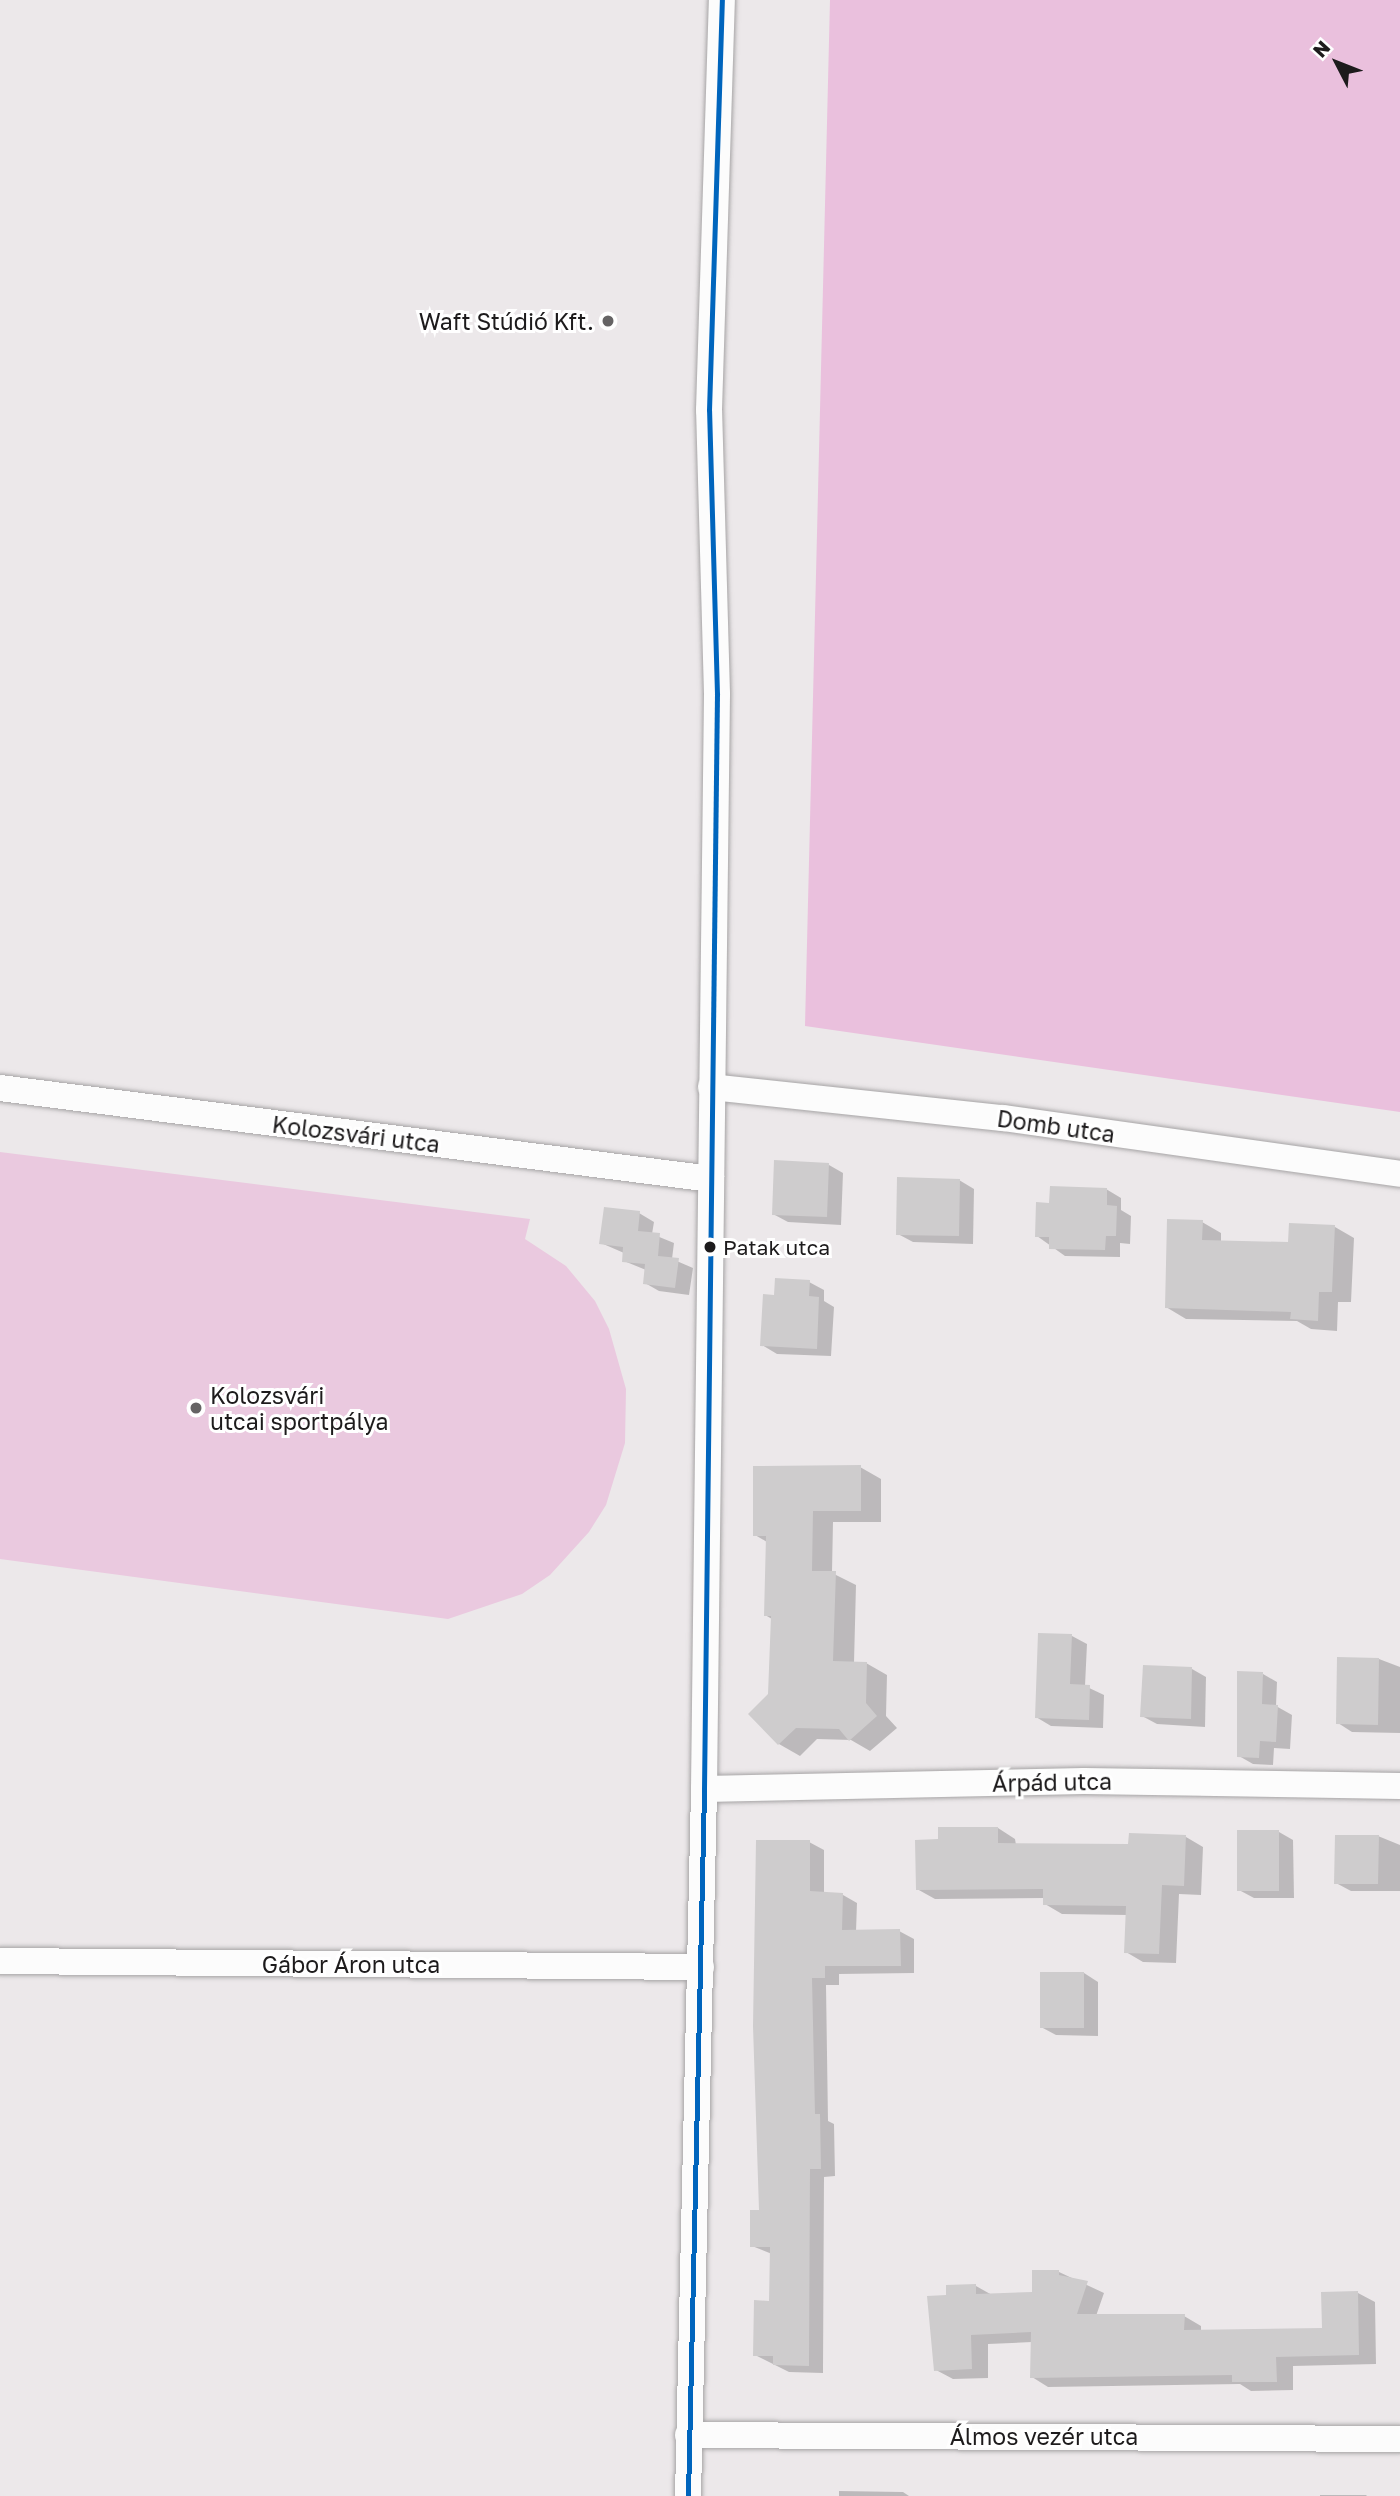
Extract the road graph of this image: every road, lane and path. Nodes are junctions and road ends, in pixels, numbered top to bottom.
1 (722, 0) edge
2 (711, 1087) junction
3 (0, 1088) edge
4 (1400, 1174) edge
5 (711, 1179) junction
6 (1400, 1786) edge
7 (704, 1789) junction
8 (0, 1961) edge
9 (701, 1967) junction
10 (688, 2435) junction
11 (1400, 2439) edge
12 (688, 2496) edge

1 - 2 street
2 - 4 street, Domb utca
2 - 5 street
3 - 5 street, Kolozsvári utca
5 - 7 street
6 - 7 street, Árpád utca
7 - 9 street
8 - 9 street, Gábor Áron utca
9 - 10 street
10 - 11 street, Álmos vezér utca
10 - 12 street

